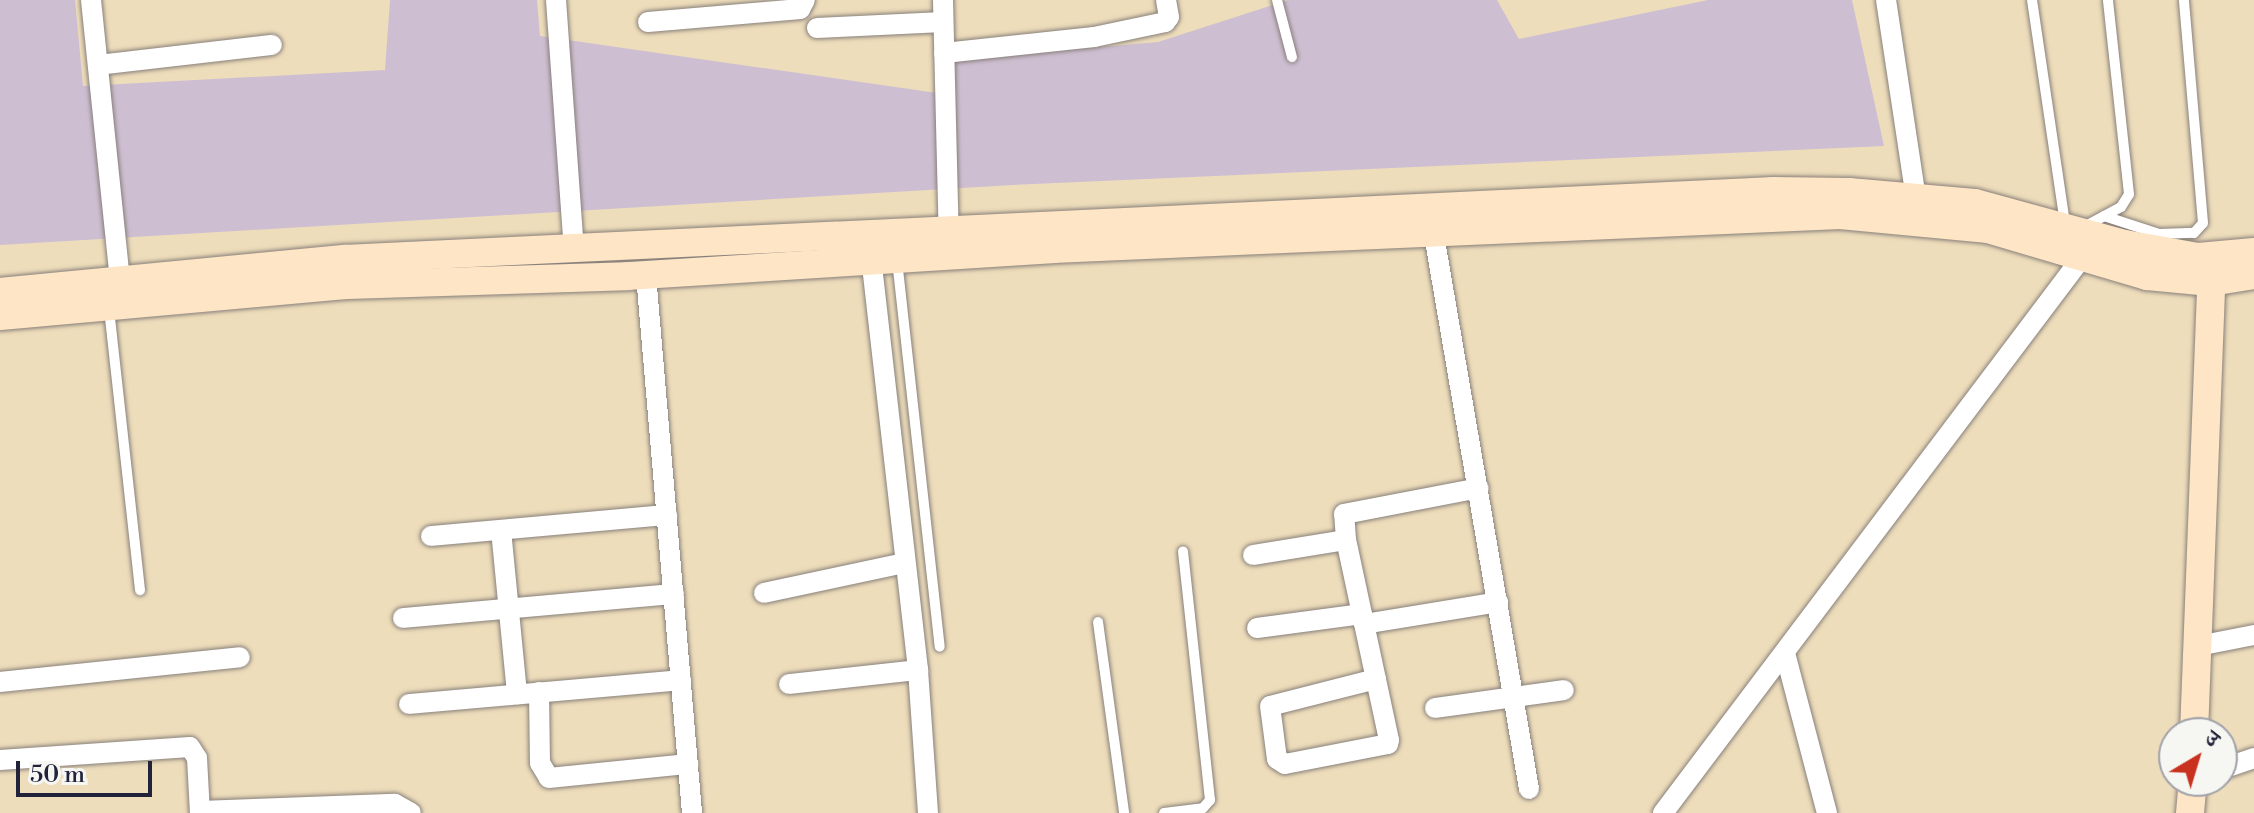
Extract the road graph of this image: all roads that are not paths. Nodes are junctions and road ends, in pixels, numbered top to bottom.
1 (91, 0) edge
2 (556, 0) edge
3 (805, 0) edge
4 (943, 0) edge
5 (1166, 0) edge
6 (1277, 0) edge
7 (1886, 0) edge
8 (2032, 0) edge
9 (2108, 0) edge
10 (2184, 0) edge
11 (720, 8) edge
12 (648, 22) dead end
13 (943, 22) junction
14 (817, 28) dead end
15 (272, 45) dead end
16 (944, 53) junction
17 (1292, 57) dead end
18 (98, 65) junction
19 (1916, 198) junction
20 (1514, 202) junction
21 (2104, 216) junction
22 (2071, 228) junction
23 (1516, 232) junction
24 (1434, 235) junction
25 (948, 243) junction
26 (574, 249) junction
27 (879, 251) junction
28 (2254, 252) edge
29 (2117, 255) junction
30 (2080, 260) junction
31 (345, 272) junction
32 (646, 275) junction
33 (2254, 275) edge
34 (2211, 282) junction
35 (0, 292) edge
36 (114, 294) junction
37 (0, 316) edge
38 (1479, 488) junction
39 (667, 515) junction
40 (501, 530) junction
41 (431, 536) dead end
42 (1346, 540) junction
43 (1183, 551) dead end
44 (1253, 555) dead end
45 (904, 563) junction
46 (140, 590) dead end
47 (764, 593) dead end
48 (674, 594) junction
49 (1498, 602) junction
50 (509, 608) junction
51 (403, 618) dead end
52 (1363, 619) junction
53 (1098, 622) dead end
54 (1257, 628) dead end
55 (2254, 635) edge
56 (2198, 646) junction
57 (940, 647) dead end
58 (1785, 653) junction
59 (240, 657) dead end
60 (918, 670) junction
61 (1376, 679) junction
62 (681, 680) junction
63 (0, 682) edge
64 (789, 684) dead end
65 (1564, 690) dead end
66 (539, 692) junction
67 (517, 694) junction
68 (1514, 698) junction
69 (409, 704) dead end
70 (1435, 708) dead end
71 (2195, 717) edge
72 (0, 760) edge
73 (688, 764) junction
74 (1529, 789) dead end
75 (200, 812) edge
76 (411, 813) edge
77 (692, 813) edge
78 (928, 813) edge
79 (1124, 813) edge
80 (1164, 813) edge
81 (1663, 813) edge
82 (1827, 813) edge

1 - 18 street
2 - 26 street
3 - 11 street
4 - 13 street
5 - 16 street
6 - 17 lane
7 - 19 street
8 - 22 lane
9 - 21 lane
10 - 21 lane
11 - 12 street
13 - 14 street
13 - 16 street
15 - 18 street
16 - 25 street
18 - 36 street
19 - 20 main road
19 - 22 main road
20 - 23 main road
20 - 25 main road
21 - 22 lane
22 - 29 main road
23 - 24 main road
23 - 30 main road
24 - 25 main road
24 - 38 street
25 - 27 main road
25 - 27 main road
26 - 27 main road
26 - 31 main road
27 - 32 main road
27 - 45 street
27 - 57 lane
28 - 29 main road
29 - 30 main road
29 - 34 main road
30 - 58 street
31 - 32 main road
31 - 36 main road
32 - 39 street
33 - 34 main road
34 - 56 main road
35 - 36 main road
36 - 37 main road
36 - 46 lane
38 - 42 street
38 - 49 street
39 - 40 street
39 - 48 street
40 - 41 street
40 - 50 street
42 - 44 street
42 - 52 street
43 - 80 lane
45 - 47 street
45 - 60 street
48 - 50 street
48 - 62 street
49 - 52 street
49 - 68 street
50 - 51 street
50 - 67 street
52 - 54 street
52 - 61 street
53 - 79 lane
55 - 56 street
56 - 71 main road
58 - 81 street
58 - 82 street
59 - 63 street
60 - 64 street
60 - 78 street
61 - 61 street
62 - 66 street
62 - 73 street
65 - 68 street
66 - 67 street
66 - 73 street
67 - 69 street
68 - 70 street
68 - 74 street
72 - 75 street
73 - 77 street
75 - 76 street

